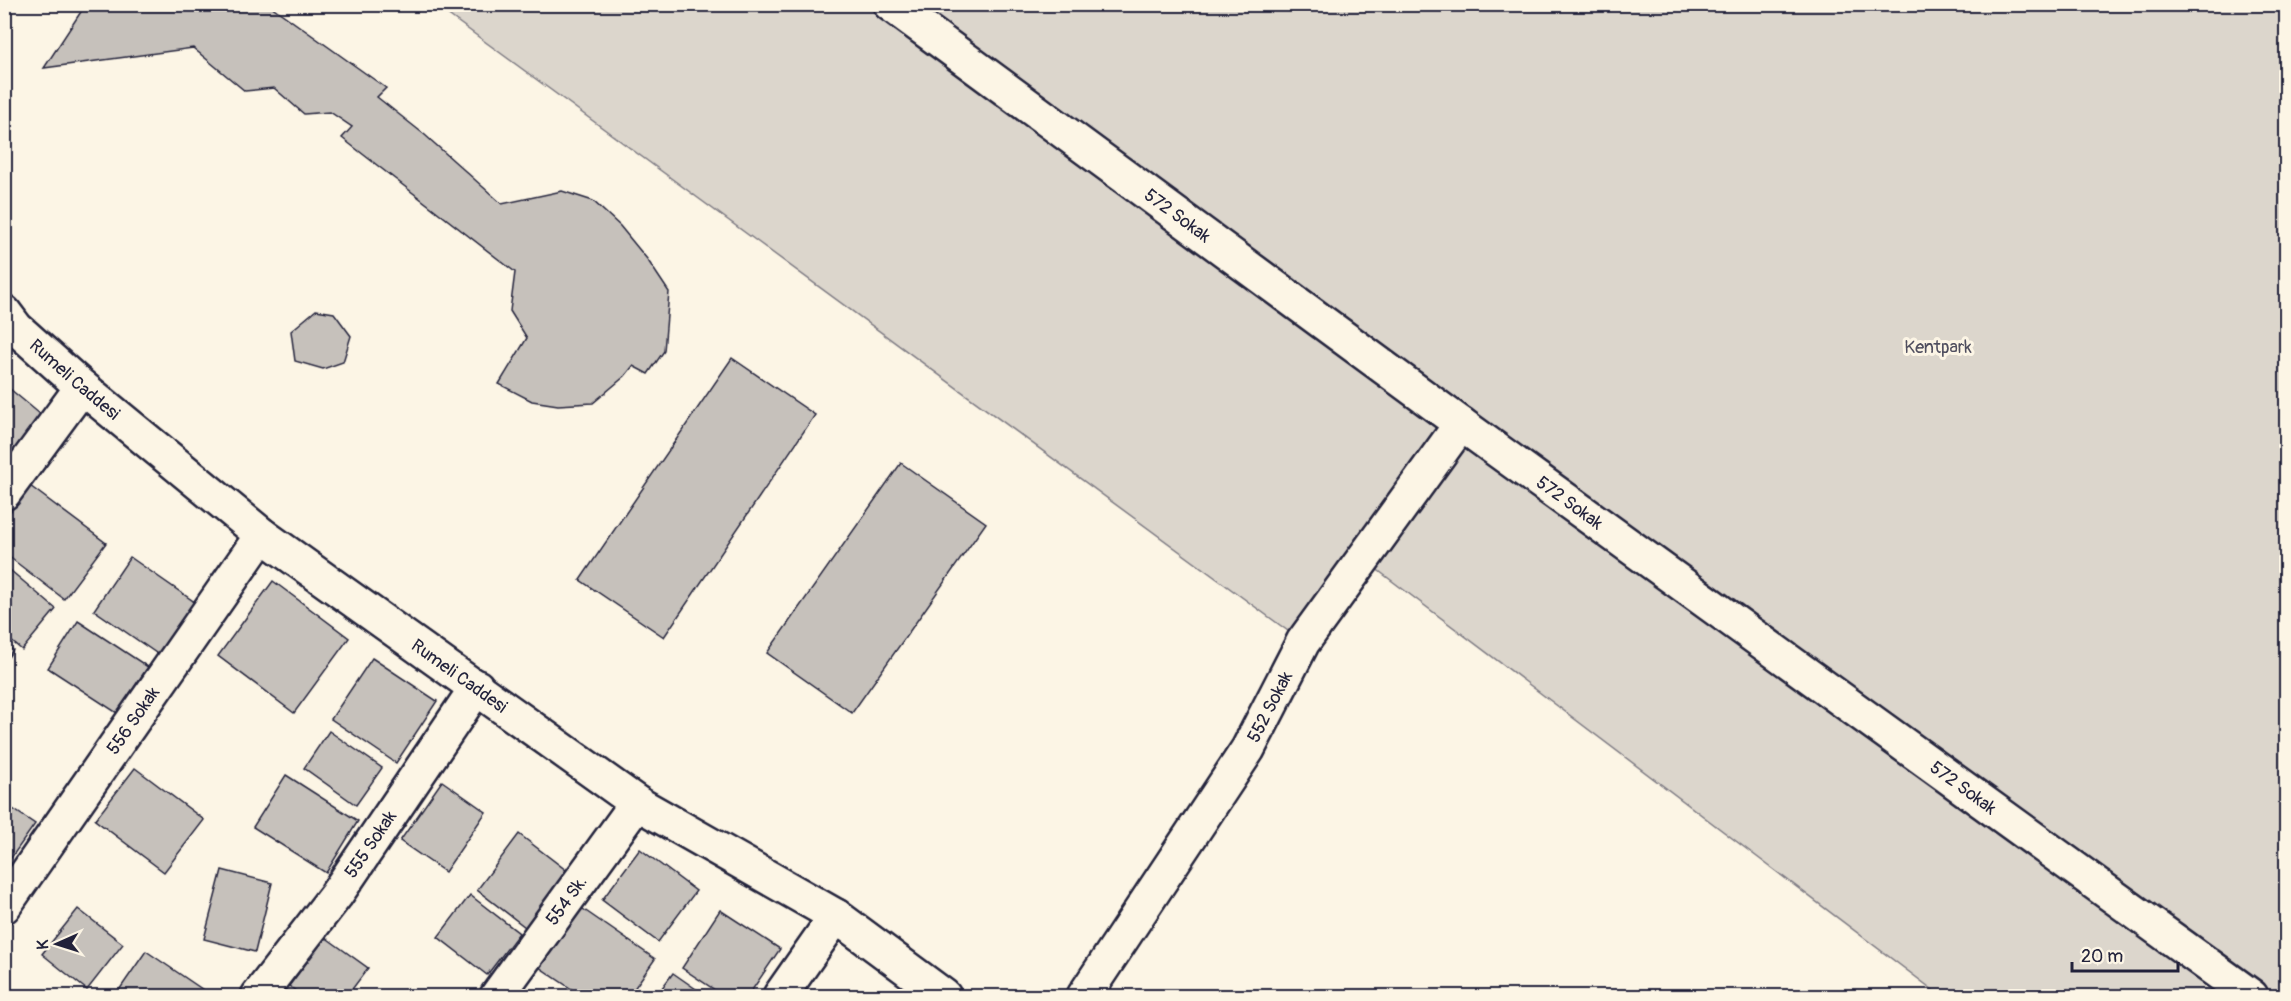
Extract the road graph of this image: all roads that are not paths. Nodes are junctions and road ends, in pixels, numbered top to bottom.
1 (890, 4) edge
2 (4, 312) edge
3 (81, 387) junction
4 (1461, 424) junction
5 (4, 493) edge
6 (262, 535) junction
7 (477, 687) junction
8 (637, 803) junction
9 (4, 906) edge
10 (836, 916) junction
11 (258, 996) edge
12 (497, 996) edge
13 (780, 996) edge
14 (945, 996) edge
15 (1084, 996) edge
16 (2251, 996) edge

1 - 4 street, 572 Sokak
2 - 3 street, Rumeli Caddesi
3 - 5 street
3 - 6 street, Rumeli Caddesi
4 - 15 street, 552 Sokak
4 - 16 street, 572 Sokak
6 - 7 street, Rumeli Caddesi
6 - 9 street, 556 Sokak
7 - 8 street, Rumeli Caddesi
7 - 11 street, 555 Sokak
8 - 10 street, Rumeli Caddesi
8 - 12 street, 554 Sk.
10 - 13 street
10 - 14 street, Rumeli Caddesi

